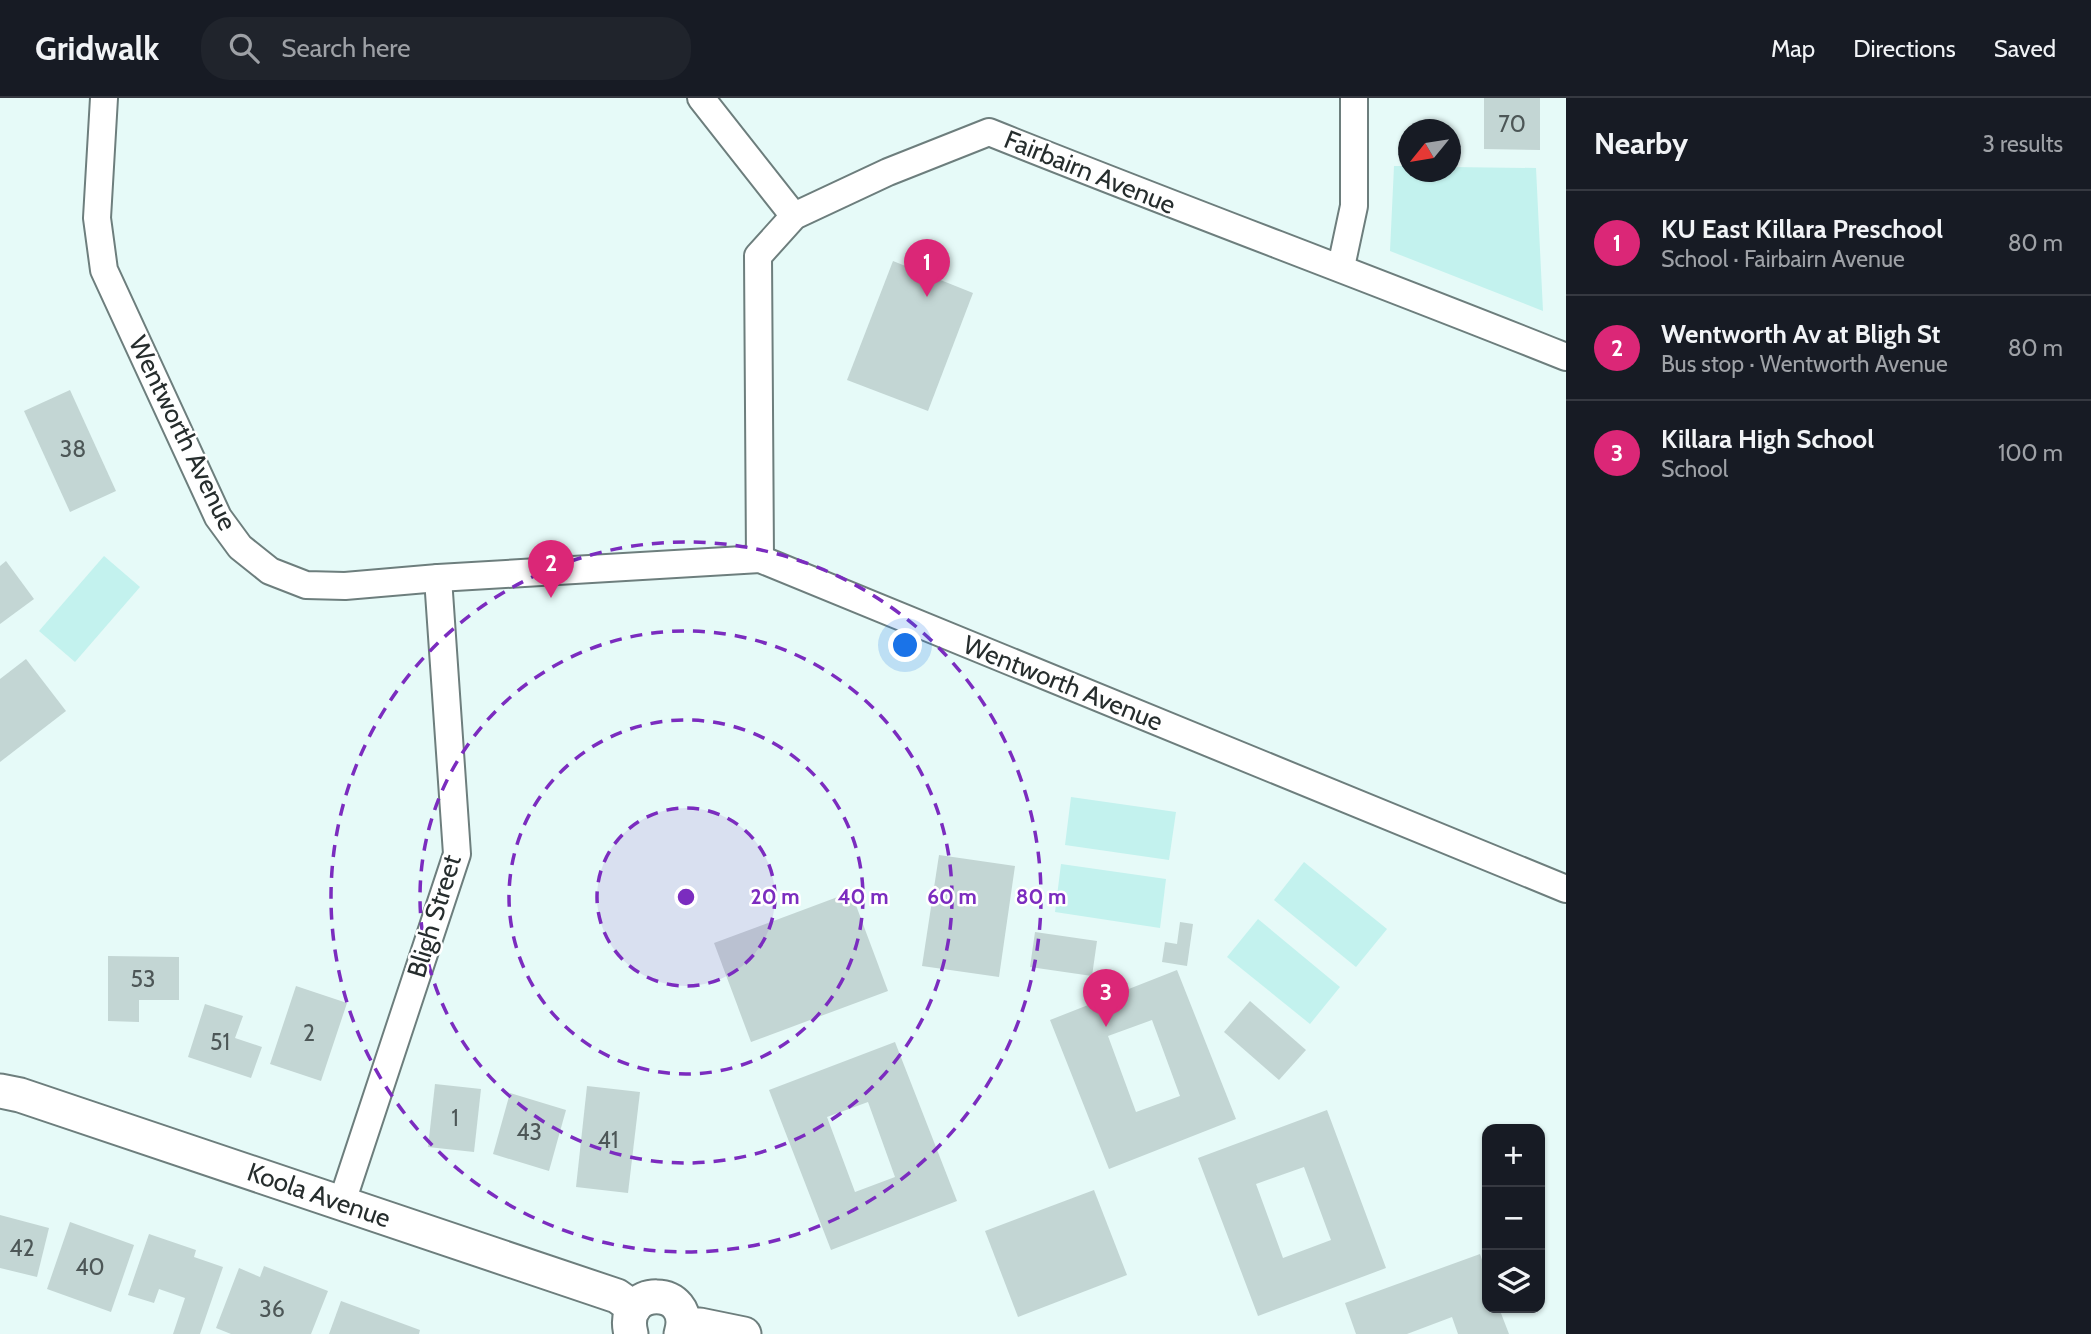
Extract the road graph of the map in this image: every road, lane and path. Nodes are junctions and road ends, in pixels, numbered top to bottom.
1 (104, 98) edge
2 (701, 98) edge
3 (1354, 98) edge
4 (794, 216) junction
5 (1341, 267) junction
6 (1566, 357) edge
7 (760, 559) junction
8 (438, 578) junction
9 (1566, 889) edge
10 (0, 1091) edge
11 (342, 1202) junction
12 (632, 1321) edge
13 (683, 1330) edge
14 (744, 1334) edge

1 - 8 street, Wentworth Avenue
2 - 4 street
3 - 5 street
4 - 5 street, Fairbairn Avenue
4 - 7 street, Fairbairn Avenue
5 - 6 street, Fairbairn Avenue
7 - 8 street, Wentworth Avenue
7 - 9 street, Wentworth Avenue
8 - 11 street, Bligh Street
10 - 11 street, Koola Avenue
11 - 12 street, Koola Avenue
12 - 13 street
13 - 14 street

